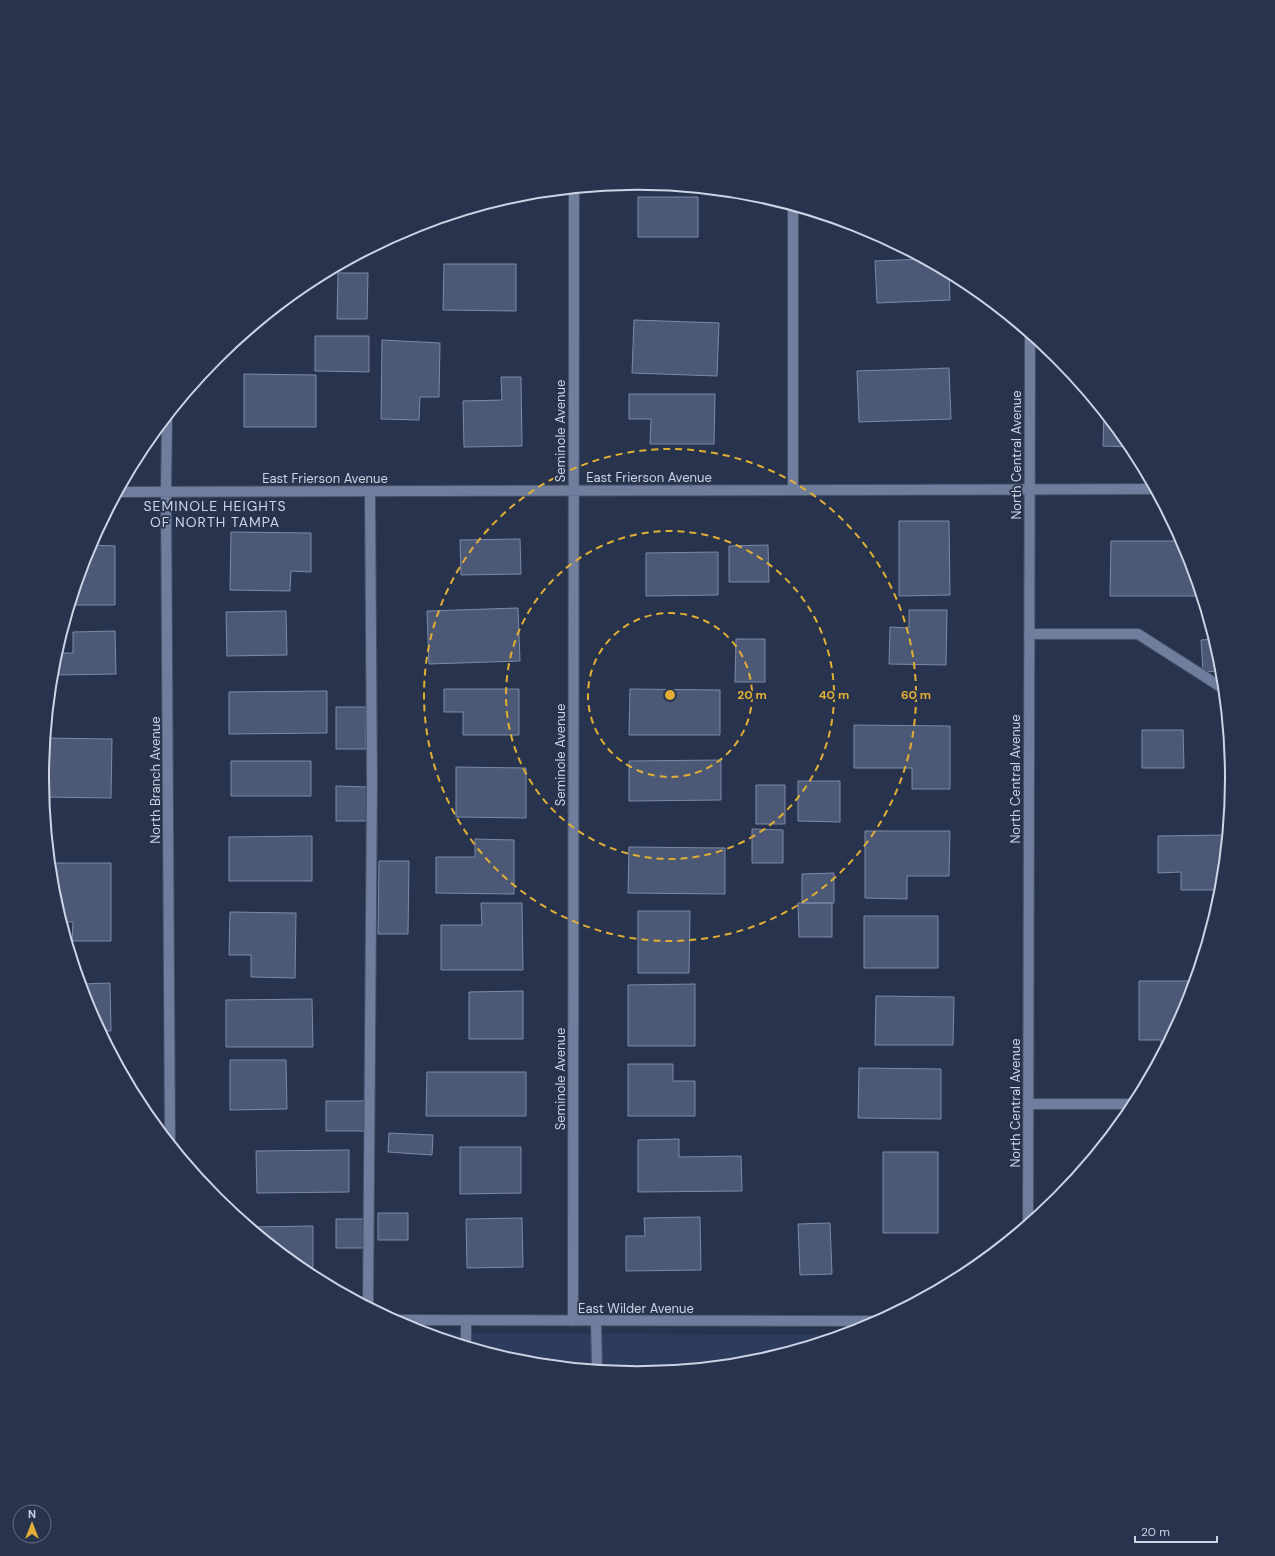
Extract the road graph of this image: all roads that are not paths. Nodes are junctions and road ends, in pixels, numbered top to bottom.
1 (574, 194) edge
2 (794, 211) edge
3 (1030, 340) edge
4 (167, 426) edge
5 (1150, 489) edge
6 (573, 490) junction
7 (793, 490) junction
8 (1029, 490) junction
9 (370, 491) junction
10 (124, 492) edge
11 (166, 492) junction
12 (1029, 634) junction
13 (1219, 686) edge
14 (1028, 1104) junction
15 (1128, 1104) edge
16 (170, 1135) edge
17 (1028, 1218) edge
18 (368, 1301) edge
19 (408, 1320) edge
20 (466, 1320) junction
21 (574, 1321) junction
22 (596, 1321) junction
23 (865, 1321) edge
24 (466, 1340) edge
25 (597, 1365) edge

1 - 6 street, Seminole Avenue
2 - 7 street
3 - 8 street, North Central Avenue
4 - 11 street, North Branch Avenue
5 - 8 street, East Frierson Avenue
6 - 7 street, East Frierson Avenue
6 - 9 street, East Frierson Avenue
6 - 21 street, Seminole Avenue
7 - 8 street, East Frierson Avenue
8 - 12 street, North Central Avenue
9 - 11 street, East Frierson Avenue
9 - 18 street
10 - 11 street, East Frierson Avenue
11 - 16 street, North Branch Avenue
12 - 13 street
12 - 14 street, North Central Avenue
14 - 15 street
14 - 17 street, North Central Avenue
19 - 20 street, East Wilder Avenue
20 - 21 street, East Wilder Avenue
20 - 24 street
21 - 22 street, East Wilder Avenue
22 - 23 street, East Wilder Avenue
22 - 25 street

